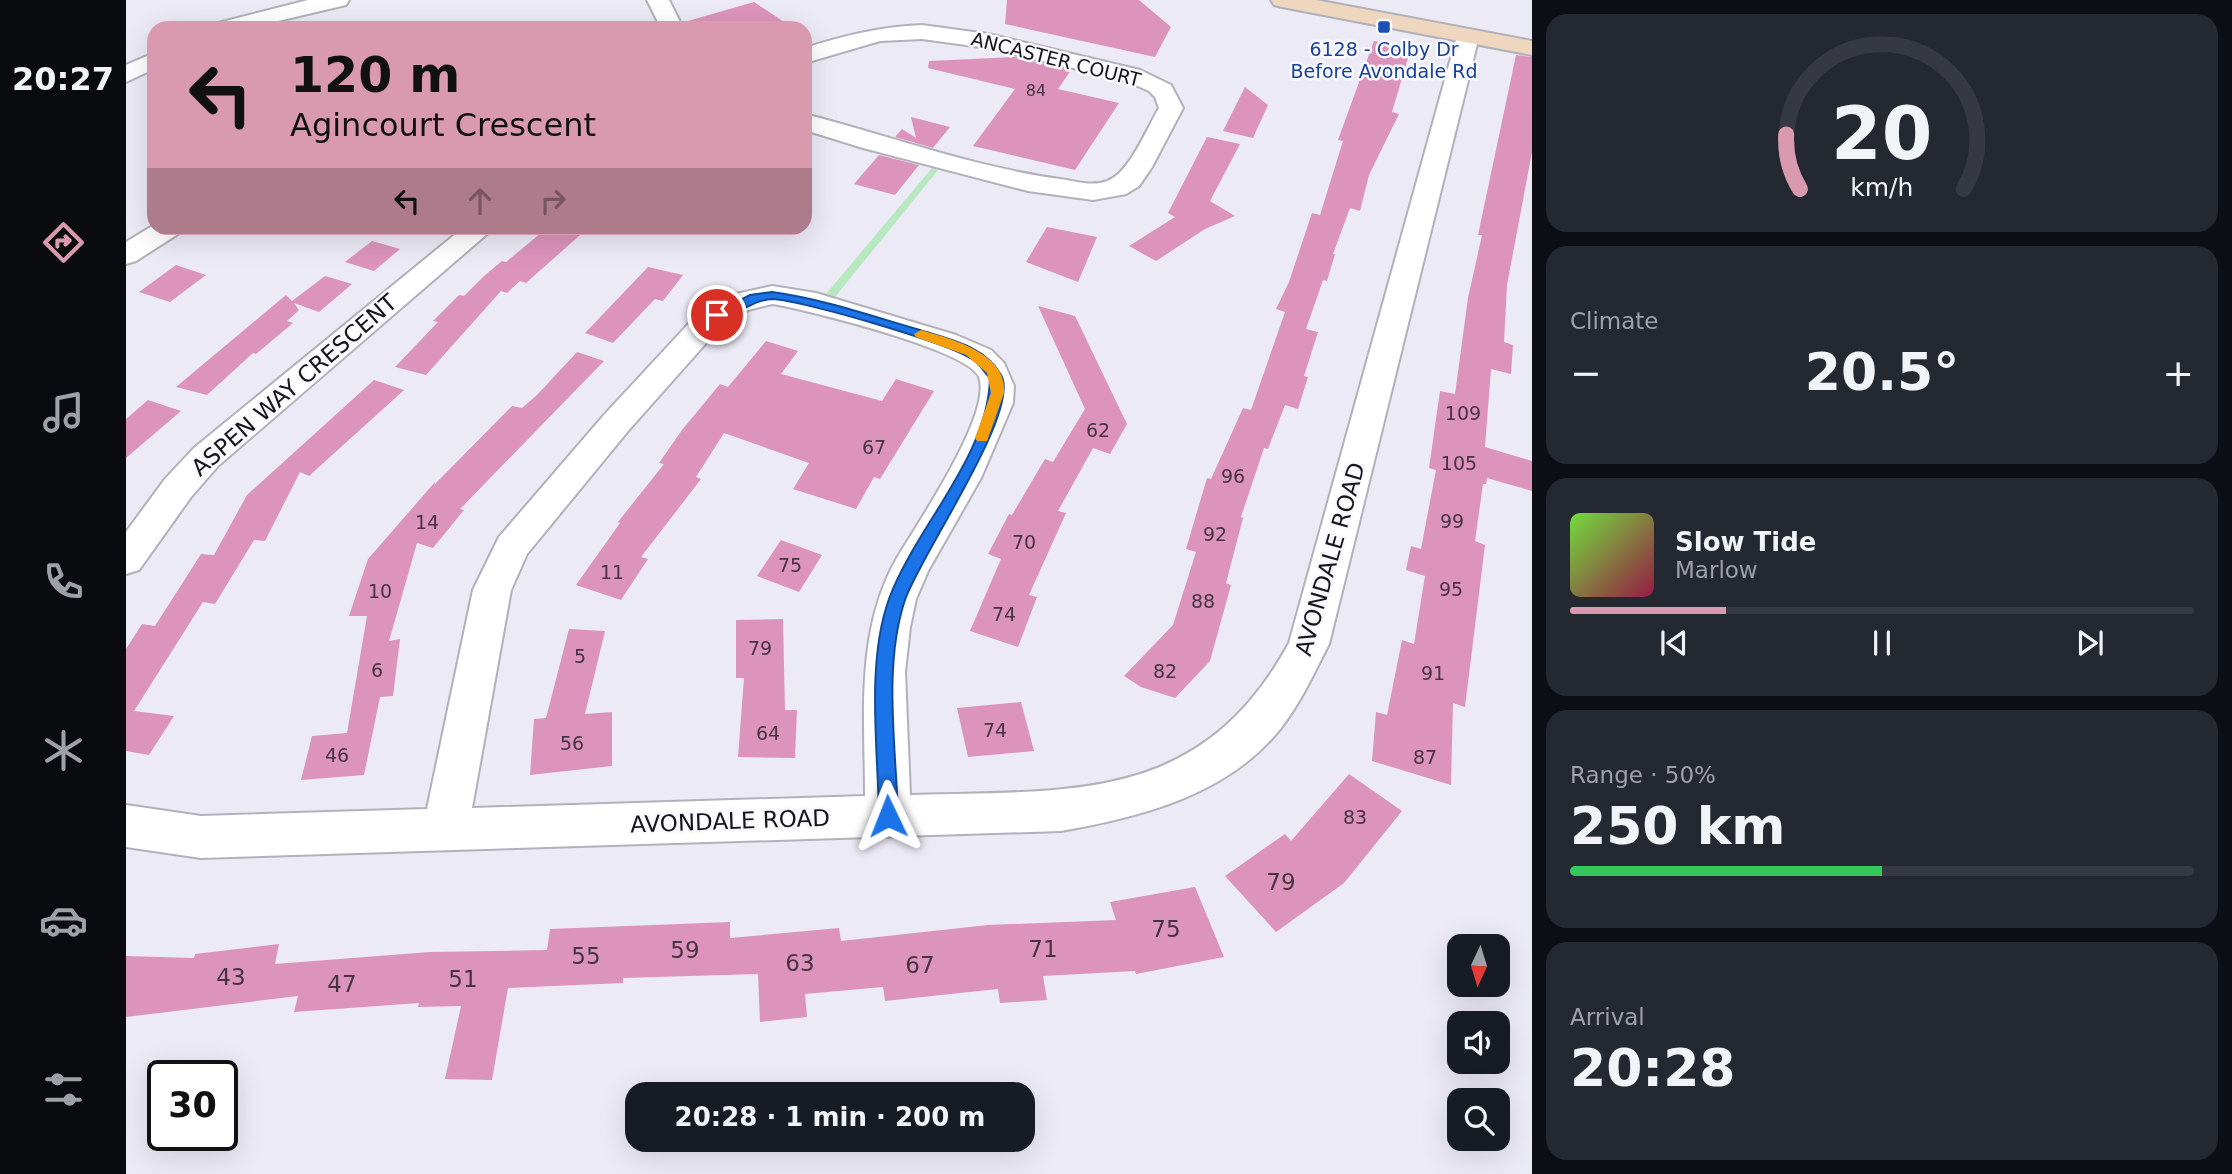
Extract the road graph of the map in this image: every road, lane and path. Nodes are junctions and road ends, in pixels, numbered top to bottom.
1 (338, 0) edge
2 (658, 0) edge
3 (1282, 0) edge
4 (250, 21) edge
5 (668, 21) edge
6 (1468, 36) junction
7 (1532, 48) edge
8 (812, 54) edge
9 (147, 64) edge
10 (127, 74) edge
11 (812, 124) edge
12 (157, 235) edge
13 (472, 235) edge
14 (126, 255) edge
15 (126, 560) edge
16 (888, 816) junction
17 (126, 826) edge
18 (445, 831) junction

1 - 4 street
2 - 5 street
3 - 6 street
6 - 7 street
6 - 16 street, AVONDALE ROAD
8 - 11 street, ANCASTER COURT
9 - 10 street
12 - 14 street
13 - 15 street, ASPEN WAY CRESCENT
16 - 18 street, AVONDALE ROAD
16 - 18 street
17 - 18 street, AVONDALE ROAD

